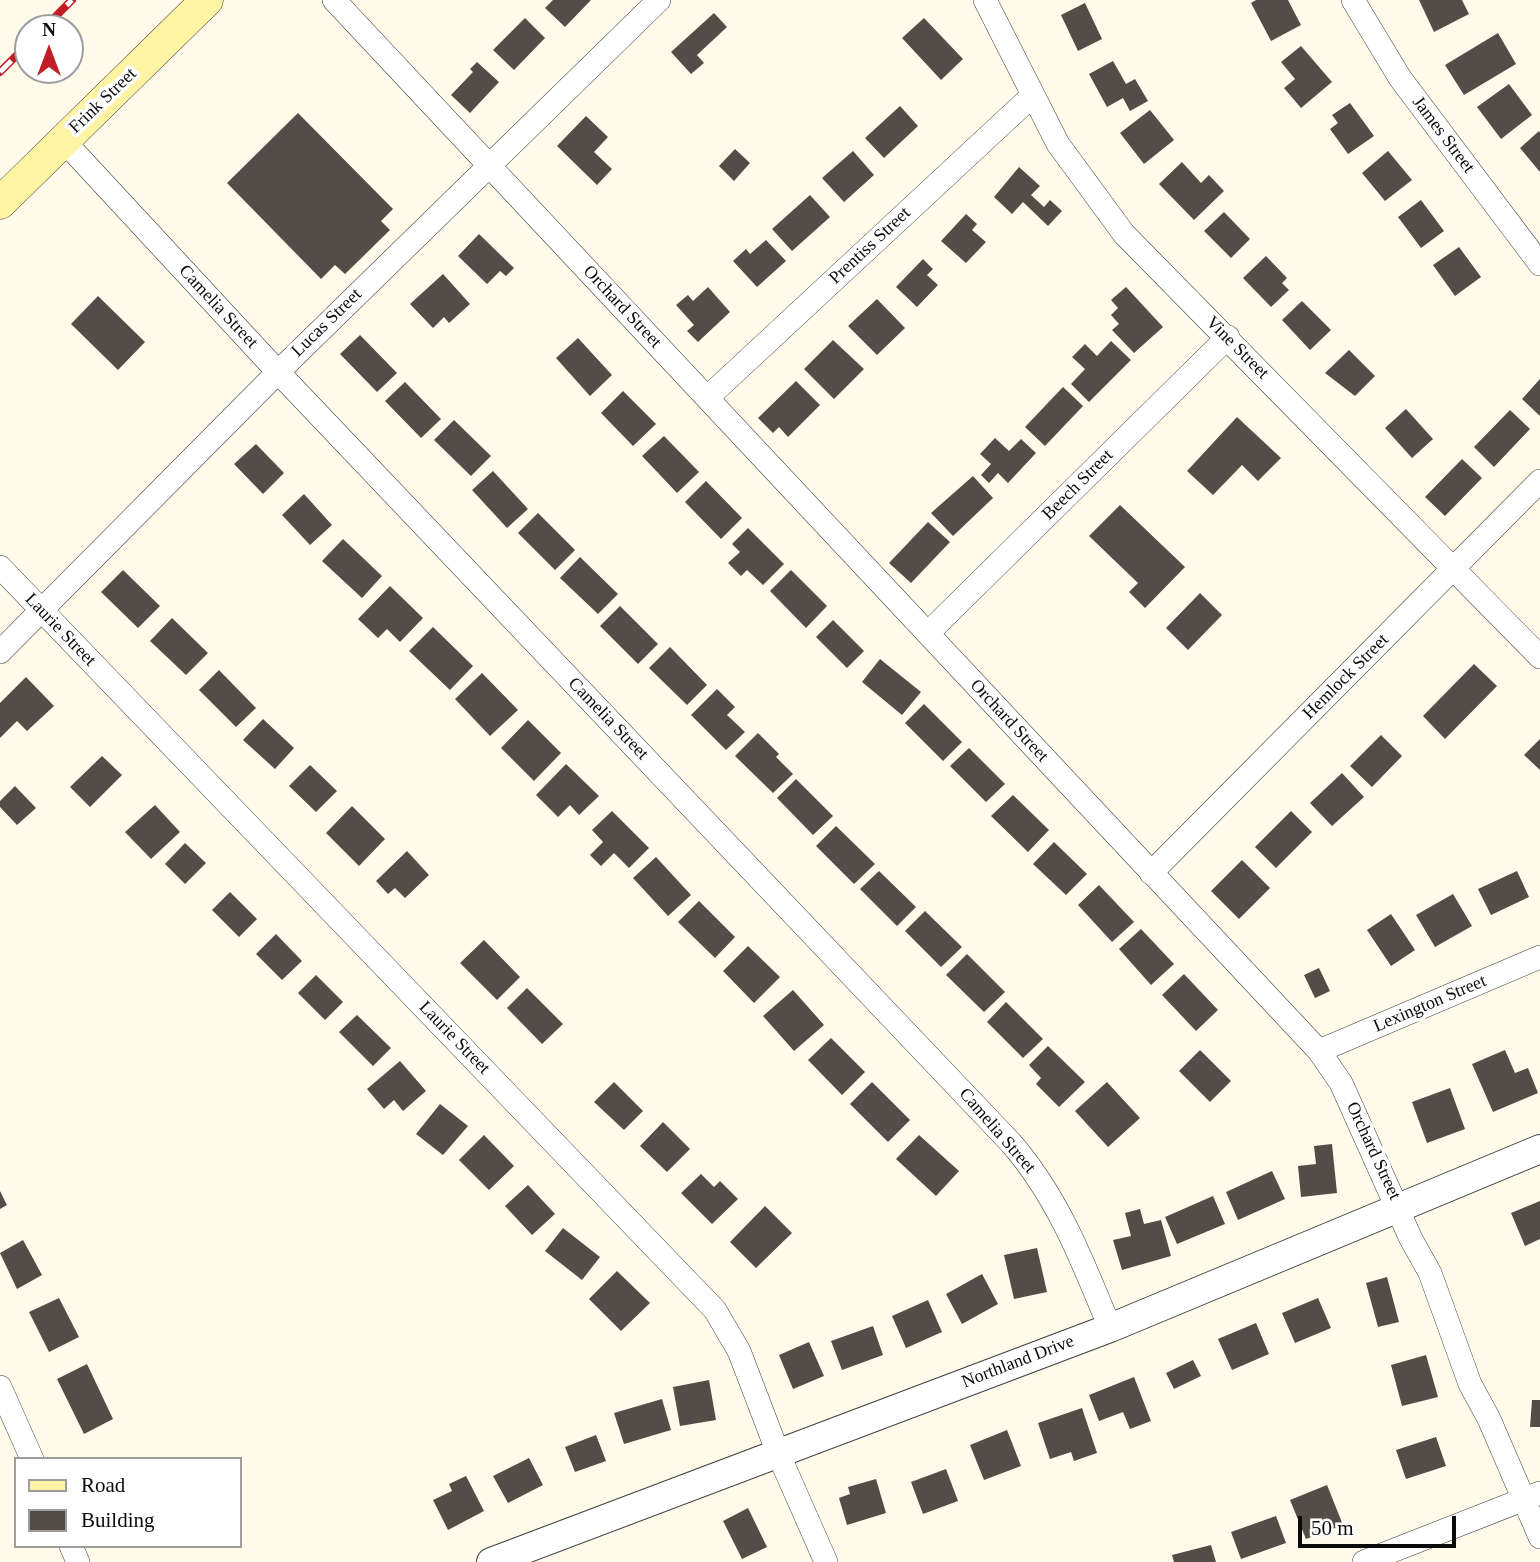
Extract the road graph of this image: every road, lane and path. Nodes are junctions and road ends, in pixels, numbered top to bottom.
1 (207, 0) edge
2 (334, 0) edge
3 (659, 0) edge
4 (985, 0) edge
5 (1353, 0) edge
6 (1034, 94) junction
7 (63, 140) junction
8 (489, 165) junction
9 (0, 203) edge
10 (1540, 264) edge
11 (1228, 337) junction
12 (278, 372) junction
13 (707, 398) junction
14 (1540, 481) edge
15 (0, 567) edge
16 (1454, 569) junction
17 (41, 611) junction
18 (928, 633) junction
19 (0, 652) edge
20 (1540, 657) edge
21 (1151, 873) junction
22 (1540, 957) edge
23 (1319, 1051) junction
24 (1540, 1149) edge
25 (1399, 1208) junction
26 (1110, 1328) junction
27 (0, 1387) edge
28 (778, 1453) junction
29 (31, 1457) edge
30 (1532, 1496) edge
31 (1540, 1537) edge
32 (492, 1562) edge
33 (826, 1562) edge
34 (1364, 1562) edge

1 - 7 main road, Frink Street
2 - 8 street, Orchard Street
3 - 8 street, Lucas Street
4 - 6 street, Vine Street
5 - 10 street, James Street
6 - 11 street, Vine Street
6 - 13 street, Prentiss Street
7 - 9 main road, Frink Street
7 - 12 street, Camelia Street
8 - 12 street, Lucas Street
8 - 13 street, Orchard Street
11 - 16 street, Vine Street
11 - 18 street, Beech Street
12 - 17 street, Lucas Street
12 - 26 street, Camelia Street
13 - 18 street, Orchard Street
14 - 16 street, Hemlock Street
15 - 17 street, Laurie Street
16 - 20 street, Vine Street
16 - 21 street, Hemlock Street
17 - 19 street, Lucas Street
17 - 28 street, Laurie Street
18 - 21 street, Orchard Street
21 - 23 street, Orchard Street
22 - 23 street, Lexington Street
23 - 25 street, Orchard Street
24 - 25 street, Northland Drive
25 - 26 street, Northland Drive
25 - 30 street, Orchard Street
26 - 28 street, Northland Drive
27 - 29 street
28 - 32 street, Northland Drive
28 - 33 street, Laurie Street
30 - 31 street, Orchard Street
30 - 34 street

